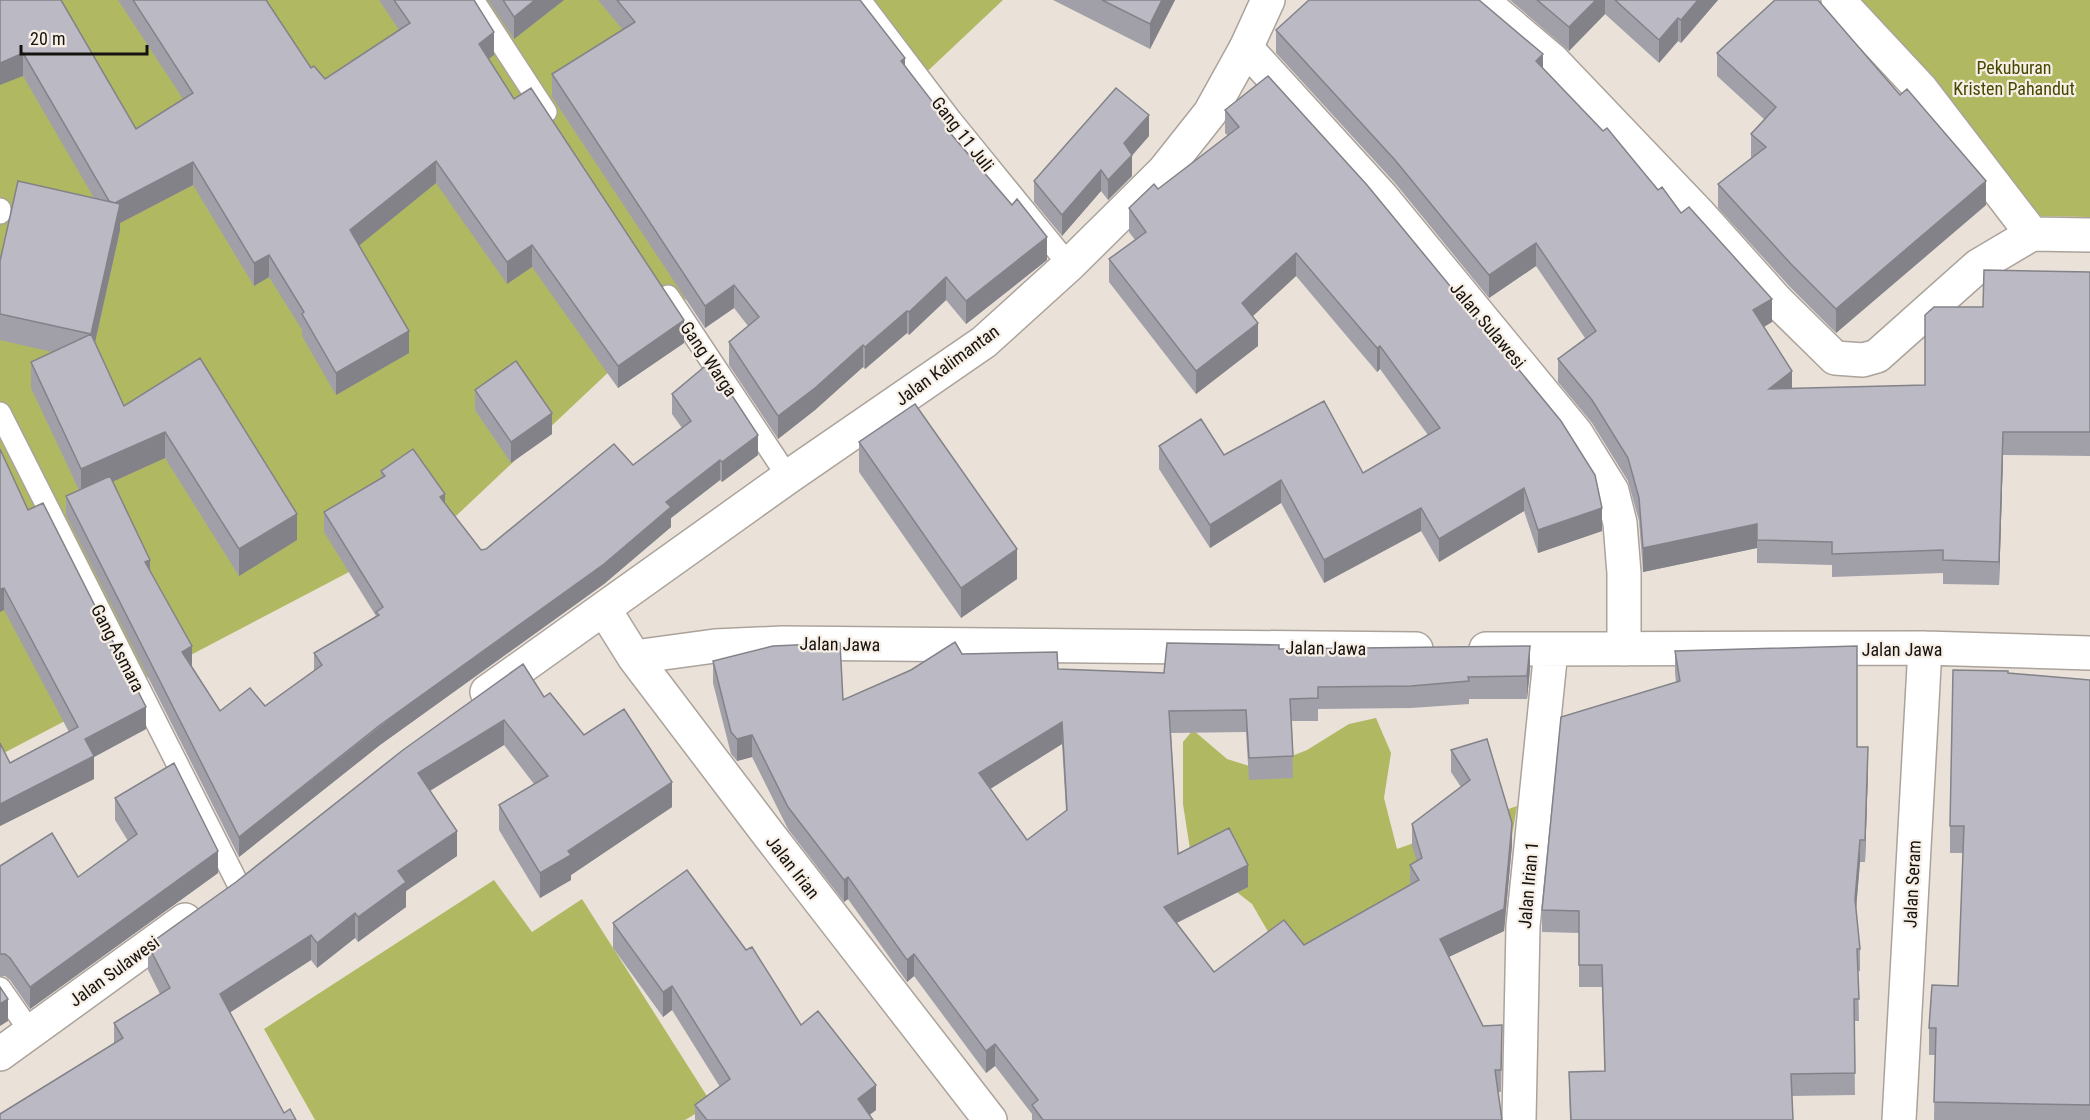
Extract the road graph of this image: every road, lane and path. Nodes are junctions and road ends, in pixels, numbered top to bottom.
1 (473, 0) edge
2 (860, 0) edge
3 (1268, 0) edge
4 (1481, 0) edge
5 (1838, 0) edge
6 (1246, 48) junction
7 (559, 132) edge
8 (2032, 234) junction
9 (2090, 235) edge
10 (1069, 265) junction
11 (657, 279) edge
12 (0, 413) edge
13 (788, 477) junction
14 (604, 609) junction
15 (1925, 648) junction
16 (1624, 649) junction
17 (1551, 650) junction
18 (2090, 653) edge
19 (634, 657) junction
20 (460, 712) edge
21 (264, 861) edge
22 (218, 896) junction
23 (0, 987) edge
24 (30, 1030) junction
25 (0, 1054) edge
26 (990, 1120) edge
27 (1519, 1120) edge
28 (1899, 1120) edge

1 - 7 lane
2 - 10 lane, Gang 11 Juli
3 - 6 street, Jalan Kalimantan
4 - 8 street
5 - 8 street
6 - 10 street, Jalan Kalimantan
6 - 16 street, Jalan Sulawesi
8 - 9 street
10 - 13 street, Jalan Kalimantan
11 - 13 lane, Gang Warga
12 - 22 lane, Gang Asmara
13 - 14 street, Jalan Kalimantan
14 - 19 street, Jalan Irian
14 - 20 street
15 - 16 street, Jalan Jawa
15 - 18 street, Jalan Jawa
15 - 28 street, Jalan Seram
16 - 17 street, Jalan Jawa
17 - 19 street, Jalan Jawa
17 - 27 street, Jalan Irian 1
19 - 26 street, Jalan Irian
21 - 22 street, Jalan Sulawesi
22 - 24 street, Jalan Sulawesi
23 - 24 lane
24 - 25 street, Jalan Sulawesi

